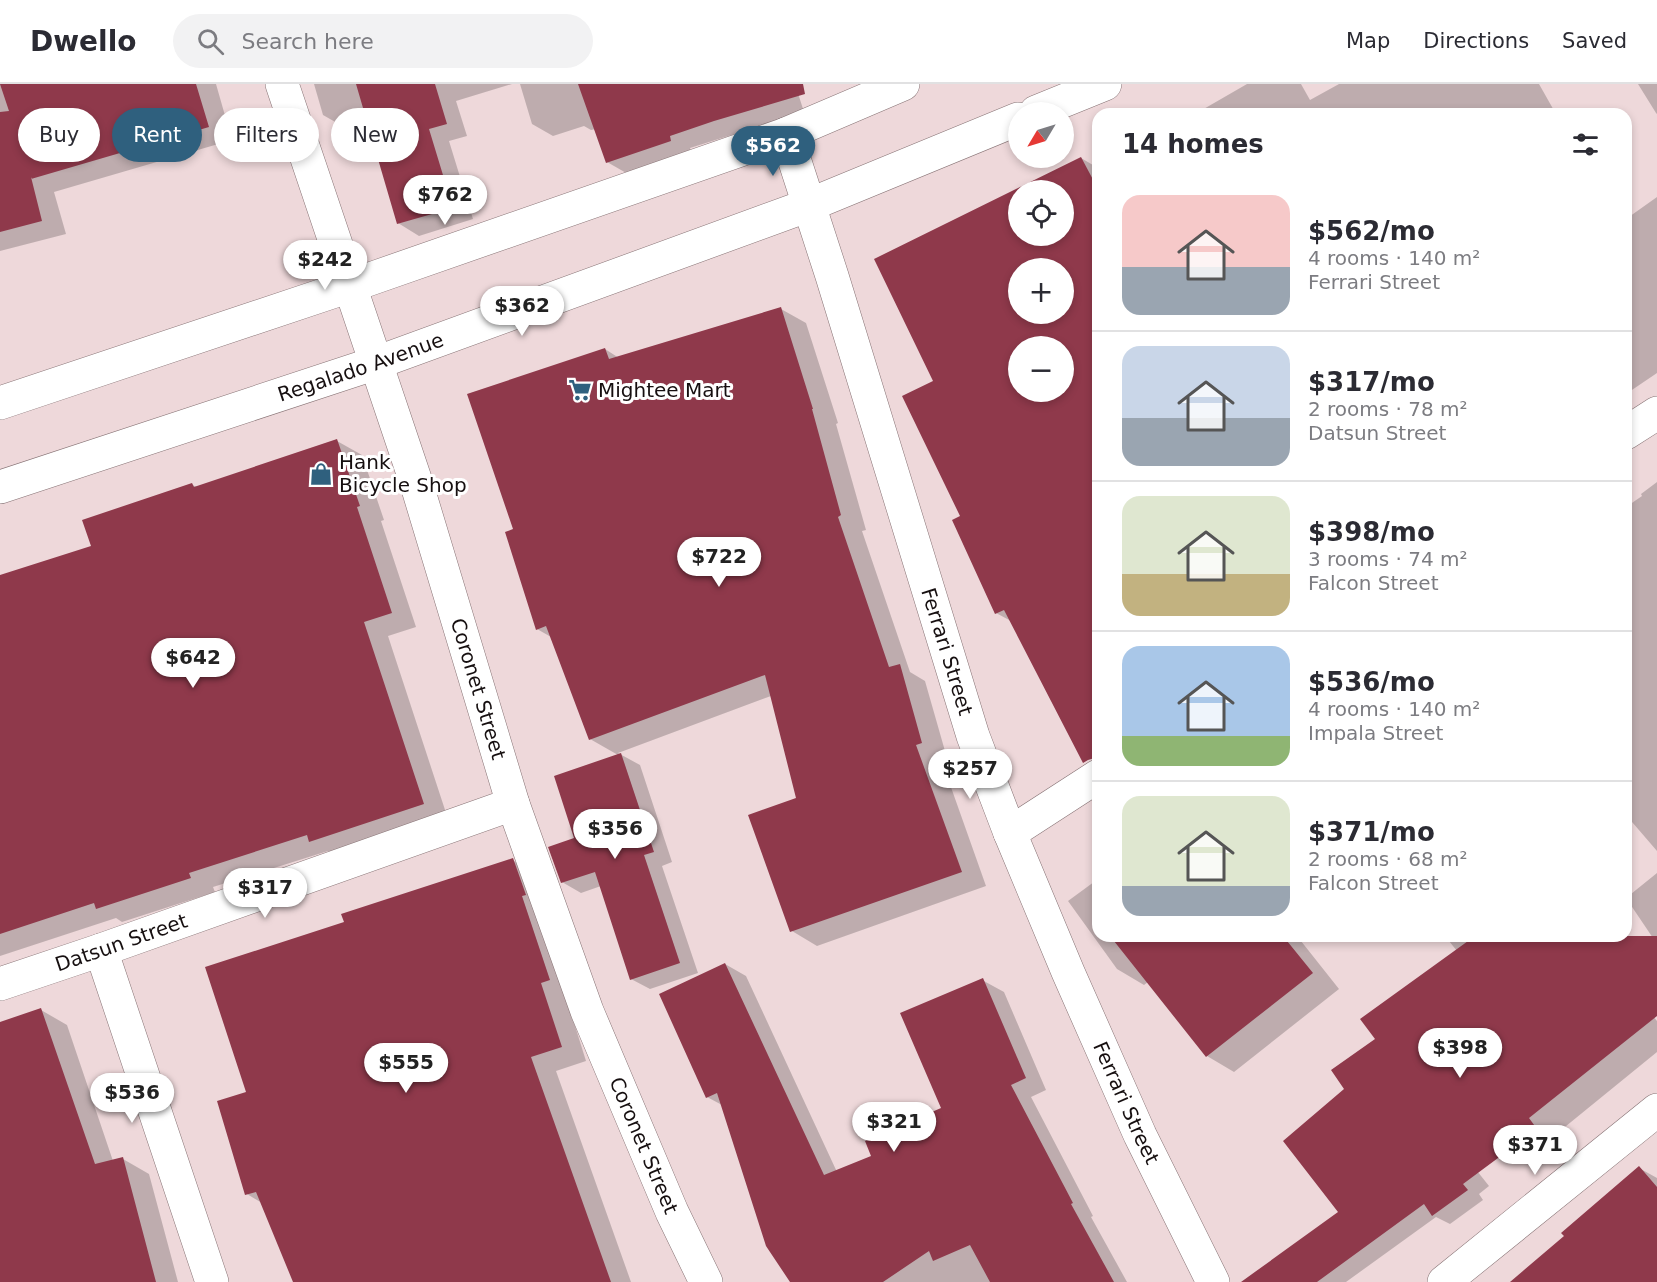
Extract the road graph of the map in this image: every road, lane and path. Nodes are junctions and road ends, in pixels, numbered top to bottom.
1 (282, 84) edge
2 (903, 84) edge
3 (1105, 84) edge
4 (1061, 102) edge
5 (1008, 123) edge
6 (786, 134) junction
7 (809, 205) junction
8 (350, 286) junction
9 (376, 363) junction
10 (0, 403) edge
11 (1657, 413) edge
12 (1632, 429) edge
13 (0, 487) edge
14 (1092, 780) edge
15 (513, 804) junction
16 (1010, 833) junction
17 (100, 950) junction
18 (0, 984) edge
19 (1657, 1110) edge
20 (212, 1282) edge
21 (706, 1282) edge
22 (1213, 1282) edge
23 (1444, 1282) edge

1 - 8 street, Coronet Street
2 - 6 street
3 - 4 street
5 - 7 street, Regalado Avenue
6 - 7 street, Ferrari Street
6 - 8 street
7 - 9 street, Regalado Avenue
7 - 16 street, Ferrari Street
8 - 9 street, Coronet Street
8 - 10 street
9 - 13 street, Regalado Avenue
9 - 15 street, Coronet Street
11 - 12 street
14 - 16 street
15 - 17 street, Datsun Street
15 - 21 street, Coronet Street
16 - 22 street, Ferrari Street
17 - 18 street, Datsun Street
17 - 20 street
19 - 23 street

